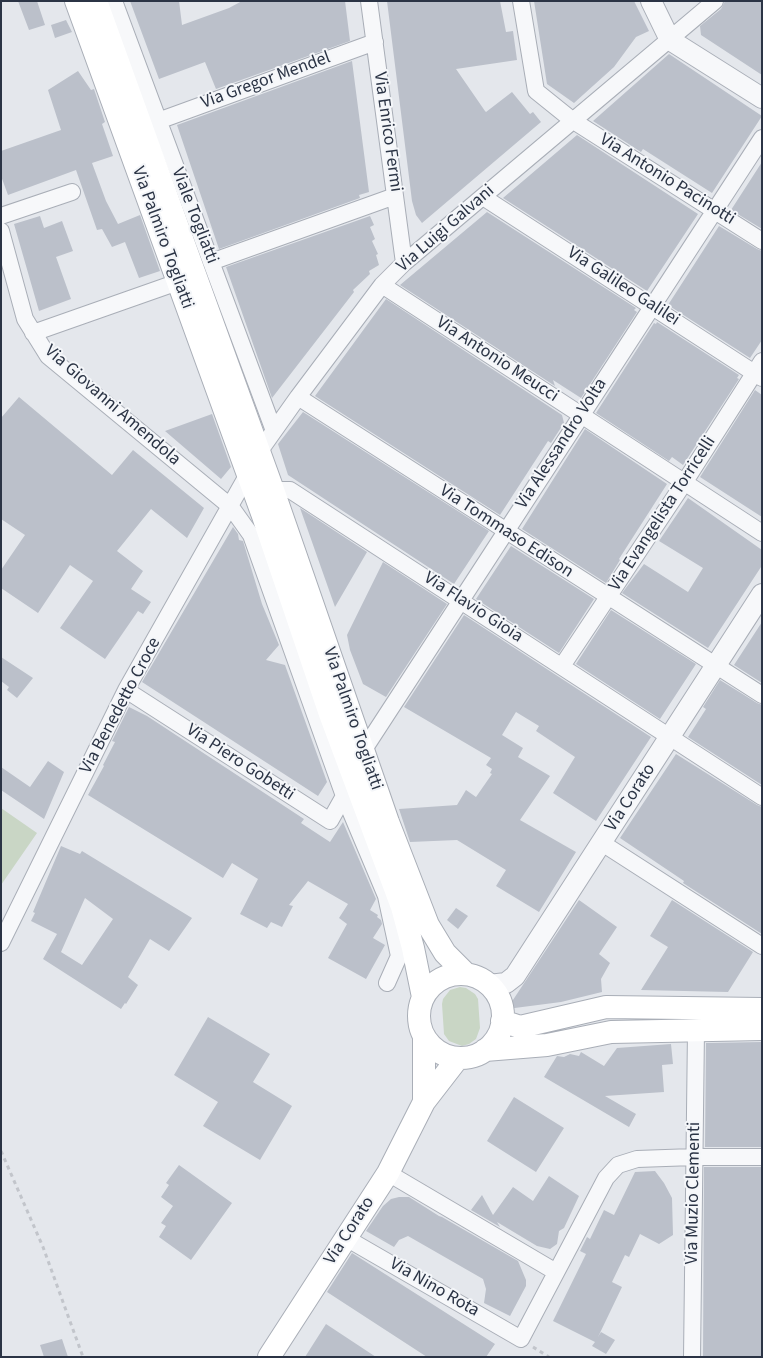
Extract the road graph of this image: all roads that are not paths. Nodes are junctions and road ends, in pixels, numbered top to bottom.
1 (76, 1) edge
2 (96, 1) edge
3 (114, 1) edge
4 (369, 1) edge
5 (521, 1) edge
6 (651, 1) edge
7 (715, 1) edge
8 (670, 40) junction
9 (375, 42) junction
10 (762, 98) edge
11 (572, 120) junction
12 (158, 121) junction
13 (762, 138) edge
14 (72, 192) dead end
15 (395, 196) junction
16 (484, 197) junction
17 (715, 210) junction
18 (1, 216) edge
19 (1, 231) edge
20 (762, 240) edge
21 (211, 262) junction
22 (404, 263) junction
23 (178, 282) junction
24 (382, 285) junction
25 (652, 306) junction
26 (33, 333) junction
27 (759, 371) edge
28 (298, 397) junction
29 (581, 415) junction
30 (274, 431) junction
31 (259, 452) junction
32 (248, 474) junction
33 (684, 483) junction
34 (273, 490) junction
35 (230, 507) junction
36 (506, 531) junction
37 (762, 533) edge
38 (762, 594) edge
39 (608, 598) junction
40 (461, 600) junction
41 (562, 666) junction
42 (715, 666) junction
43 (126, 690) junction
44 (762, 695) edge
45 (669, 738) junction
46 (363, 750) junction
47 (344, 796) junction
48 (762, 797) edge
49 (602, 843) junction
50 (22, 900) junction
51 (1, 914) edge
52 (1, 943) edge
53 (762, 946) edge
54 (466, 974) junction
55 (387, 984) dead end
56 (488, 985) junction
57 (423, 997) junction
58 (762, 1009) edge
59 (502, 1021) junction
60 (762, 1029) edge
61 (696, 1030) junction
62 (424, 1037) junction
63 (485, 1050) junction
64 (458, 1058) junction
65 (424, 1102) junction
66 (694, 1156) junction
67 (762, 1157) edge
68 (388, 1173) junction
69 (346, 1238) junction
70 (556, 1272) junction
71 (269, 1357) edge
72 (692, 1357) edge

1 - 23 main road, Via Palmiro Togliatti
2 - 31 main road, Via Palmiro Togliatti
3 - 12 street, Viale Togliatti
4 - 9 street, Via Enrico Fermi
5 - 11 street, Via Antonio Pacinotti
6 - 8 street
7 - 8 street, Via Luigi Galvani
8 - 10 street
8 - 11 street, Via Luigi Galvani
9 - 12 street, Via Gregor Mendel
9 - 15 street, Via Enrico Fermi
11 - 16 street, Via Luigi Galvani
11 - 17 street, Via Antonio Pacinotti
12 - 21 street, Viale Togliatti
13 - 17 street, Via Alessandro Volta
14 - 18 street
15 - 21 street
15 - 22 street, Via Enrico Fermi
16 - 22 street, Via Luigi Galvani
16 - 25 street, Via Galileo Galilei
17 - 20 street, Via Antonio Pacinotti
17 - 25 street, Via Alessandro Volta
19 - 26 street, Via Giovanni Amendola
21 - 30 street, Viale Togliatti
22 - 24 street, Via Luigi Galvani
23 - 26 street
23 - 32 main road, Via Palmiro Togliatti
24 - 28 street, Via Luigi Galvani
24 - 29 street, Via Antonio Meucci
25 - 27 street, Via Galileo Galilei
25 - 29 street, Via Alessandro Volta
26 - 35 street, Via Giovanni Amendola
27 - 33 street, Via Evangelista Torricelli
28 - 30 street, Via Luigi Galvani
28 - 36 street, Via Tommaso Edison
29 - 33 street, Via Antonio Meucci
29 - 36 street, Via Alessandro Volta
30 - 31 street, Via Luigi Galvani
31 - 32 main road
31 - 34 main road, Via Palmiro Togliatti
32 - 35 street, Via Benedetto Croce
32 - 57 main road, Via Palmiro Togliatti
33 - 37 street, Via Antonio Meucci
33 - 39 street, Via Evangelista Torricelli
34 - 40 street, Via Flavio Gioia
34 - 46 main road, Via Palmiro Togliatti
35 - 43 street, Via Benedetto Croce
35 - 47 street, Via Giovanni Amendola
36 - 39 street, Via Tommaso Edison
36 - 40 street, Via Alessandro Volta
38 - 42 street, Via Corato
39 - 41 street, Via Evangelista Torricelli
39 - 42 street, Via Tommaso Edison
40 - 41 street, Via Flavio Gioia
40 - 46 street, Via Alessandro Volta
41 - 45 street, Via Flavio Gioia
42 - 44 street, Via Tommaso Edison
42 - 45 street, Via Corato
43 - 47 street, Via Piero Gobetti
43 - 50 street, Via Benedetto Croce
45 - 48 street, Via Flavio Gioia
45 - 49 street, Via Corato
46 - 54 main road, Via Palmiro Togliatti
47 - 55 street, Via Giovanni Amendola
49 - 53 street
49 - 56 street, Via Corato
50 - 51 street
50 - 52 street, Via Benedetto Croce
54 - 56 main road
54 - 57 main road
56 - 59 main road
57 - 62 main road, Via Corato
58 - 59 main road
59 - 63 main road
60 - 61 main road
61 - 63 main road
61 - 66 street, Via Muzio Clementi
62 - 64 main road
62 - 65 main road, Via Corato
63 - 64 main road
64 - 65 main road, Via Corato
65 - 68 main road, Via Corato
66 - 67 street
66 - 70 street
66 - 72 street, Via Muzio Clementi
68 - 69 main road, Via Corato
68 - 70 street
69 - 70 street, Via Nino Rota
69 - 71 main road, Via Corato

